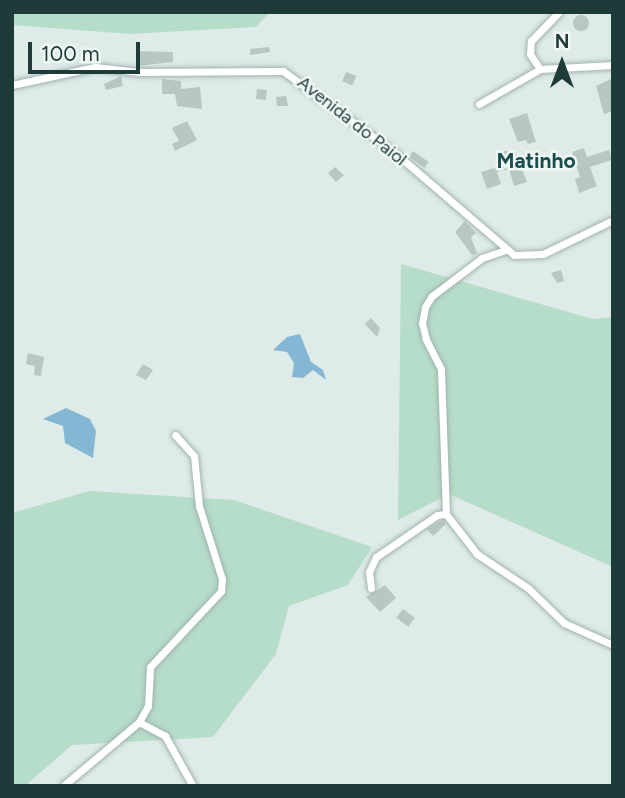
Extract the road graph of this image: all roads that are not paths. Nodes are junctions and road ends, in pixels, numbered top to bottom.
1 (559, 12) edge
2 (613, 65) edge
3 (540, 69) junction
4 (12, 85) edge
5 (479, 104) dead end
6 (613, 220) edge
7 (505, 250) junction
8 (174, 435) dead end
9 (446, 514) junction
10 (371, 588) dead end
11 (613, 645) edge
12 (139, 722) junction
13 (63, 786) edge
14 (193, 786) edge

1 - 3 street
2 - 3 street
3 - 5 street
4 - 7 street, Avenida do Paiol
6 - 7 street
7 - 9 street
8 - 12 street
9 - 10 street
9 - 11 street
12 - 13 street
12 - 14 street

